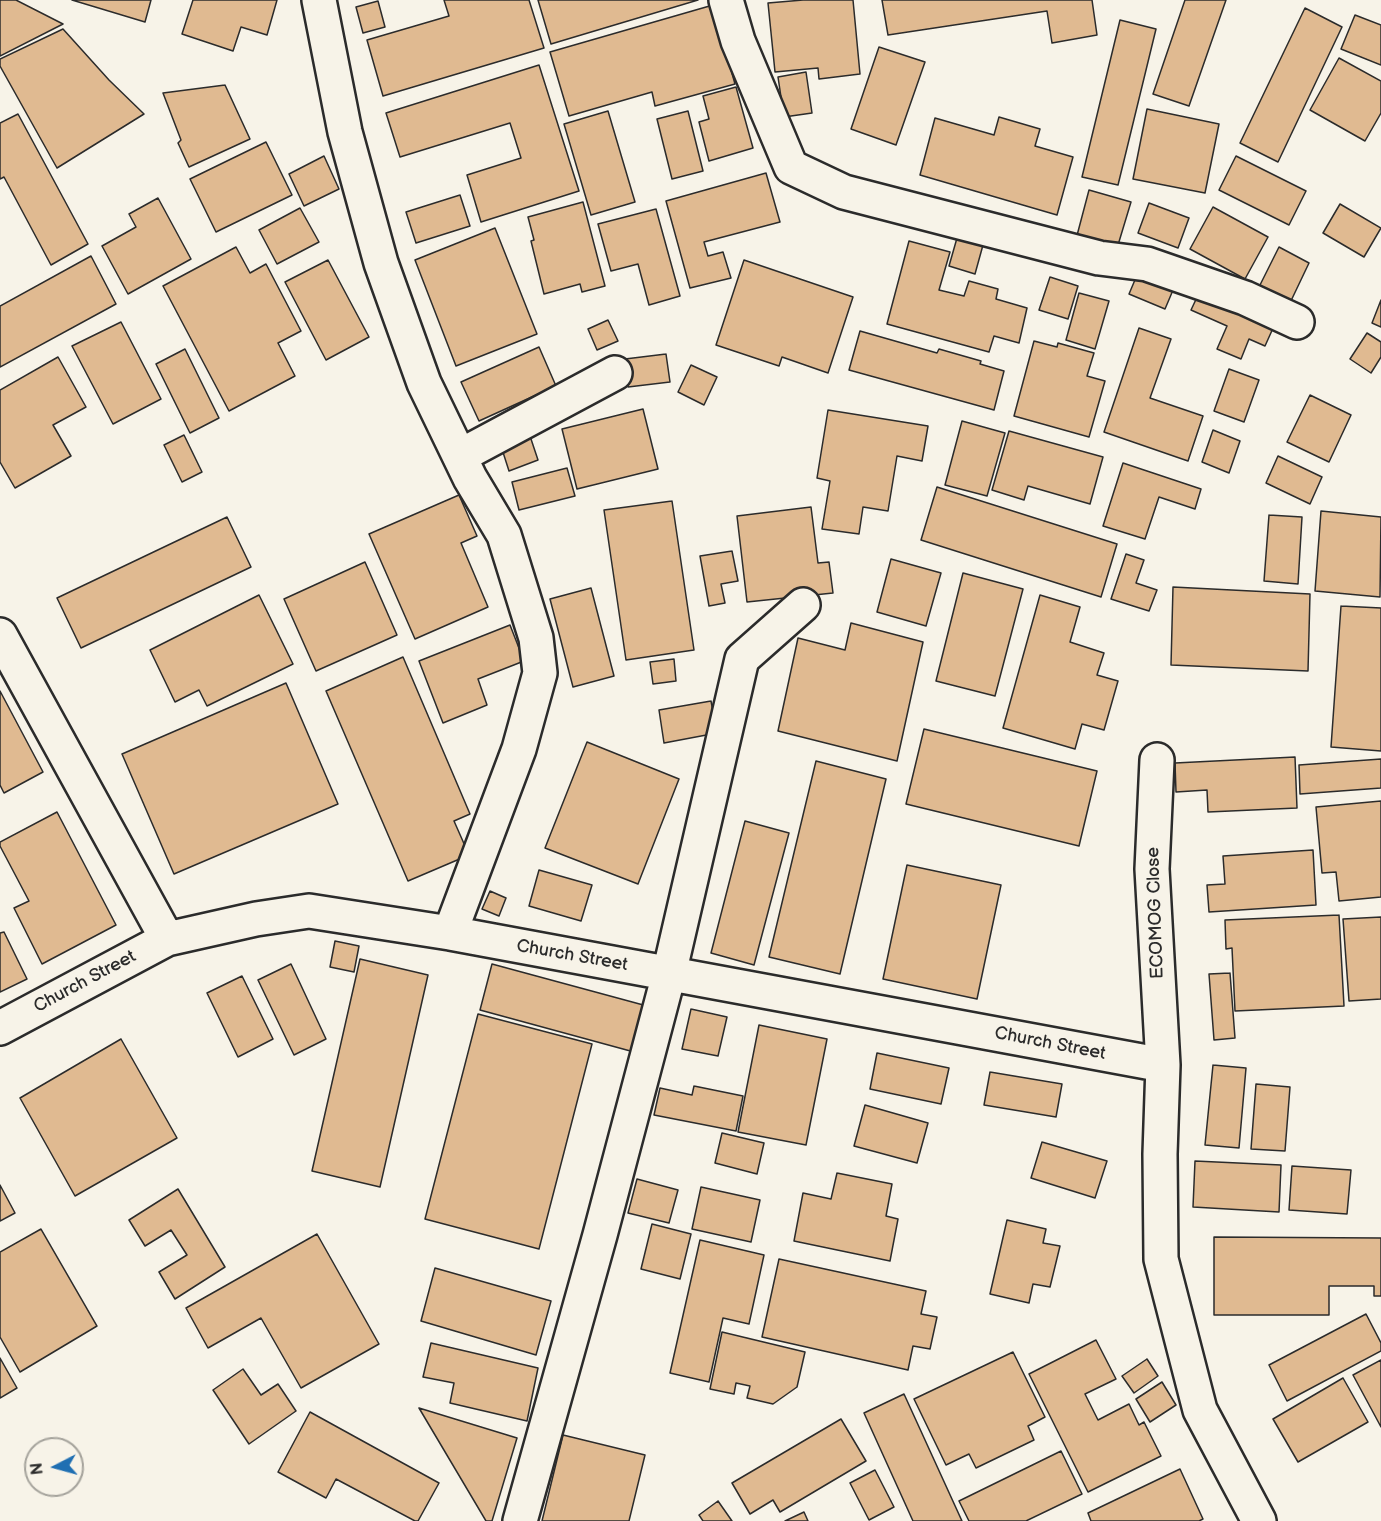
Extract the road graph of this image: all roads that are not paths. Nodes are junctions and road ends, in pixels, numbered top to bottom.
1 (319, 0) edge
2 (726, 0) edge
3 (1297, 322) dead end
4 (615, 373) dead end
5 (460, 456) junction
6 (803, 605) dead end
7 (0, 634) edge
8 (1157, 760) dead end
9 (450, 933) junction
10 (167, 939) junction
11 (669, 974) junction
12 (0, 1028) edge
13 (1163, 1065) junction
14 (520, 1521) edge
15 (1259, 1521) edge

1 - 5 street
2 - 3 street
4 - 5 street
5 - 9 street
6 - 11 street
7 - 10 street
8 - 13 street, ECOMOG Close
9 - 10 street, Church Street
9 - 11 street, Church Street
10 - 12 street, Church Street
11 - 13 street, Church Street
11 - 14 street
13 - 15 street, ECOMOG Close

